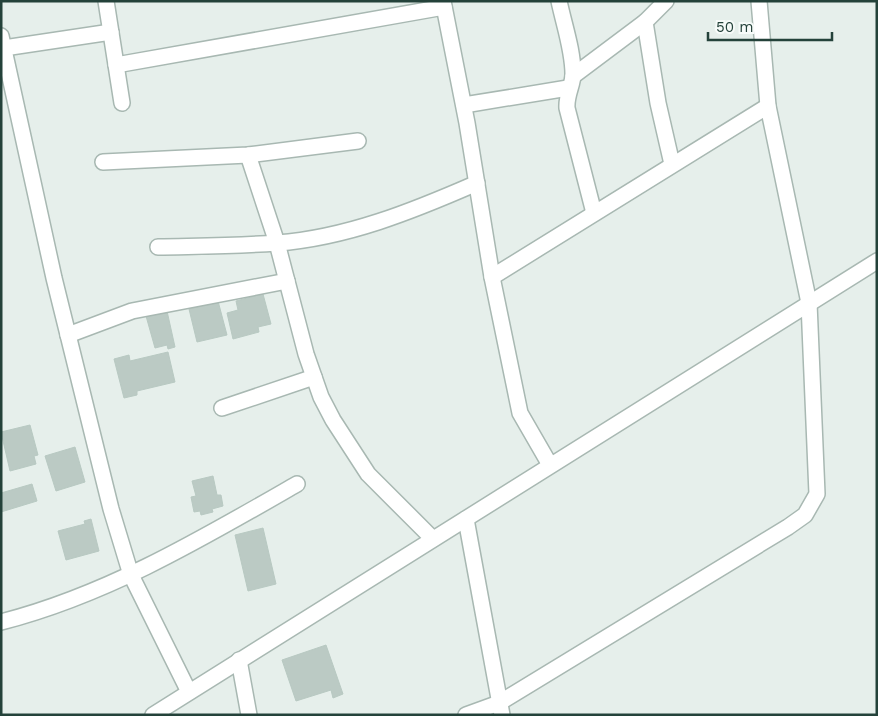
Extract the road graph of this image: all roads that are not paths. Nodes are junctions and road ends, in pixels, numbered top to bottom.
1 (106, 1) edge
2 (559, 1) edge
3 (666, 1) edge
4 (759, 1) edge
5 (444, 4) edge
6 (645, 22) junction
7 (111, 32) junction
8 (2, 42) edge
9 (116, 66) junction
10 (5, 70) edge
11 (571, 82) junction
12 (122, 103) dead end
13 (464, 104) junction
14 (768, 106) junction
15 (358, 141) dead end
16 (248, 155) junction
17 (102, 162) dead end
18 (672, 164) junction
19 (477, 184) junction
20 (594, 213) junction
21 (277, 243) junction
22 (158, 247) dead end
23 (877, 261) edge
24 (492, 277) junction
25 (287, 282) junction
26 (809, 303) junction
27 (68, 335) junction
28 (314, 377) junction
29 (222, 408) dead end
30 (550, 465) junction
31 (298, 484) dead end
32 (466, 519) junction
33 (433, 539) junction
34 (131, 575) junction
35 (2, 617) edge
36 (239, 660) junction
37 (189, 692) junction
38 (500, 709) edge
39 (152, 715) edge
40 (249, 715) edge
41 (466, 715) edge

1 - 7 street
2 - 11 street
3 - 6 street
4 - 14 street
5 - 9 street
5 - 13 street
6 - 11 street
6 - 18 street
7 - 8 street
7 - 9 street
8 - 10 street
9 - 12 street
10 - 27 street
11 - 13 street
11 - 20 street
13 - 19 street
14 - 18 street
14 - 26 street
15 - 16 street
16 - 17 street
16 - 21 street
18 - 20 street
19 - 21 street
19 - 24 street
20 - 24 street
21 - 22 street
21 - 25 street
23 - 26 street
24 - 30 street
25 - 27 street
25 - 28 street
26 - 30 street
26 - 38 street
27 - 34 street
28 - 29 street
28 - 33 street
30 - 32 street
31 - 34 street
32 - 33 street
32 - 38 street
33 - 36 street
34 - 35 street
34 - 37 street
36 - 37 street
36 - 40 street
37 - 39 street
38 - 41 street

